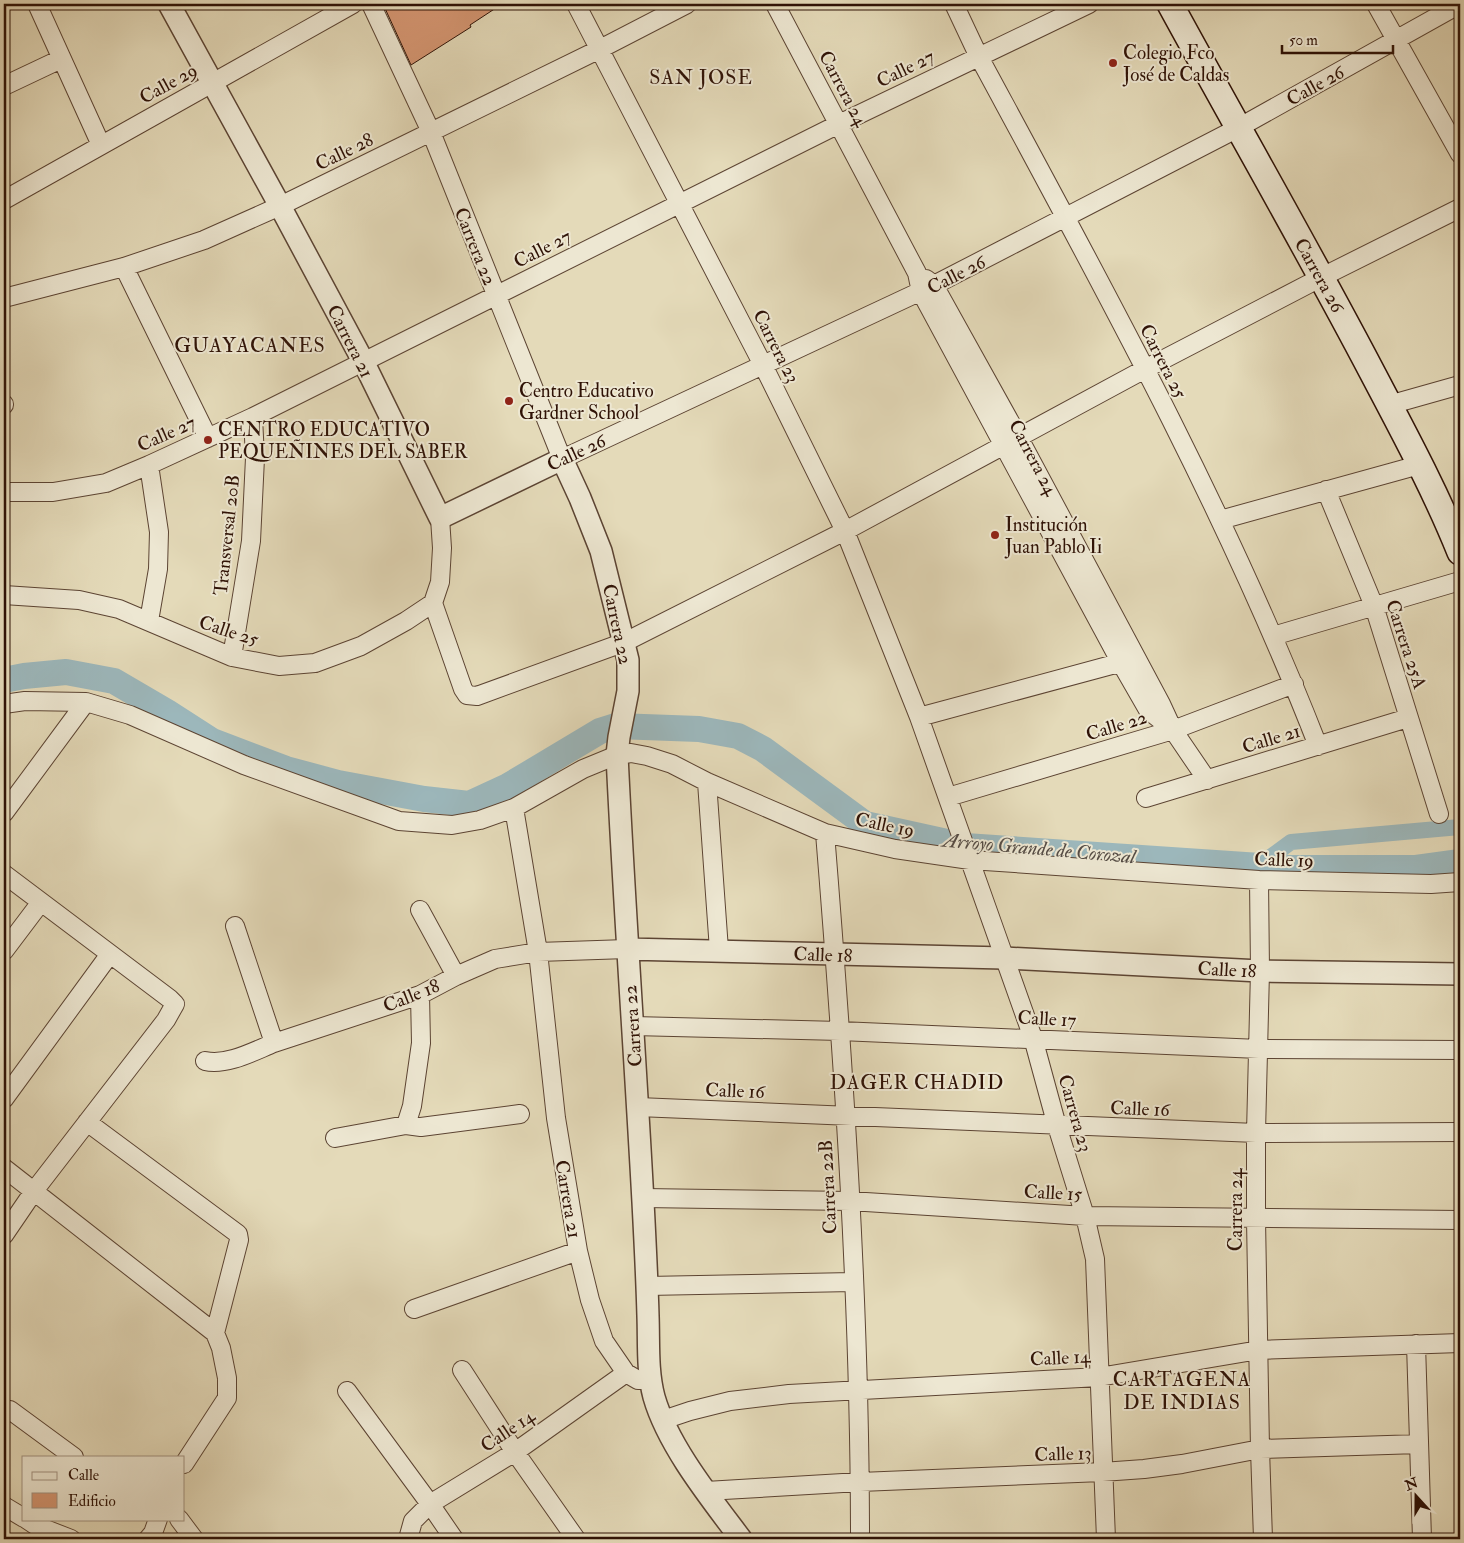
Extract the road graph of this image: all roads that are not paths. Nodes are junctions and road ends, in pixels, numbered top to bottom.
1 (37, 4) edge
2 (170, 4) edge
3 (353, 4) edge
4 (371, 4) edge
5 (576, 4) edge
6 (688, 4) edge
7 (775, 4) edge
8 (954, 4) edge
9 (1089, 4) edge
10 (1170, 4) edge
11 (1376, 4) edge
12 (1460, 4) edge
13 (1397, 40) junction
14 (600, 49) junction
15 (978, 56) junction
16 (61, 58) junction
17 (213, 82) junction
18 (4, 86) edge
19 (839, 124) junction
20 (1238, 128) junction
21 (431, 132) junction
22 (101, 145) junction
23 (1460, 154) edge
24 (4, 200) edge
25 (680, 203) junction
26 (280, 206) junction
27 (1460, 208) edge
28 (1066, 218) junction
29 (124, 267) junction
30 (1322, 277) junction
31 (927, 289) junction
32 (495, 295) junction
33 (4, 298) edge
34 (363, 361) junction
35 (763, 365) junction
36 (1145, 369) junction
37 (1460, 386) edge
38 (1389, 405) junction
39 (253, 417) junction
40 (208, 438) junction
41 (1011, 442) junction
42 (562, 459) junction
43 (149, 465) junction
44 (1419, 465) junction
45 (1326, 490) junction
46 (4, 492) edge
47 (440, 518) junction
48 (1220, 520) junction
49 (845, 531) junction
50 (1460, 552) edge
51 (1460, 581) edge
52 (4, 595) edge
53 (433, 603) junction
54 (1374, 606) junction
55 (149, 621) junction
56 (1273, 636) junction
57 (624, 642) junction
58 (232, 657) junction
59 (1128, 661) junction
60 (1294, 684) junction
61 (86, 702) junction
62 (4, 704) edge
63 (919, 716) junction
64 (1408, 718) junction
65 (1173, 730) junction
66 (618, 746) junction
67 (1318, 746) junction
68 (1207, 780) junction
69 (707, 782) junction
70 (948, 797) junction
71 (1146, 798) dead end
72 (514, 808) junction
73 (4, 812) edge
74 (1439, 814) dead end
75 (825, 833) junction
76 (968, 854) junction
77 (4, 874) edge
78 (1259, 880) junction
79 (1460, 882) edge
80 (41, 902) junction
81 (420, 910) dead end
82 (235, 926) dead end
83 (627, 949) junction
84 (719, 950) junction
85 (4, 951) edge
86 (538, 952) junction
87 (110, 954) junction
88 (835, 955) junction
89 (1004, 958) junction
90 (1260, 971) junction
91 (1460, 974) edge
92 (456, 976) junction
93 (420, 994) junction
94 (633, 1026) junction
95 (840, 1031) junction
96 (1033, 1038) junction
97 (274, 1043) junction
98 (1259, 1049) junction
99 (1460, 1050) edge
100 (205, 1061) dead end
101 (4, 1099) edge
102 (638, 1107) junction
103 (520, 1114) dead end
104 (845, 1116) junction
105 (87, 1122) junction
106 (406, 1125) junction
107 (1057, 1126) junction
108 (1460, 1132) edge
109 (1256, 1133) junction
110 (335, 1138) dead end
111 (4, 1168) edge
112 (34, 1191) junction
113 (643, 1198) junction
114 (850, 1201) junction
115 (1085, 1216) junction
116 (1256, 1219) junction
117 (1460, 1220) edge
118 (4, 1235) edge
119 (578, 1251) junction
120 (854, 1282) junction
121 (647, 1286) junction
122 (414, 1309) dead end
123 (215, 1333) junction
124 (1460, 1343) edge
125 (1416, 1344) junction
126 (1259, 1350) junction
127 (462, 1370) dead end
128 (626, 1373) junction
129 (1099, 1376) junction
130 (650, 1380) junction
131 (858, 1390) junction
132 (347, 1391) dead end
133 (10, 1410) dead end
134 (663, 1420) junction
135 (1419, 1444) junction
136 (1260, 1449) junction
137 (515, 1452) junction
138 (73, 1456) edge
139 (185, 1462) edge
140 (1102, 1472) junction
141 (860, 1482) junction
142 (706, 1491) junction
143 (430, 1504) junction
144 (4, 1506) edge
145 (22, 1517) edge
146 (27, 1520) edge
147 (158, 1520) edge
148 (180, 1520) edge
149 (71, 1539) edge
150 (148, 1539) edge
151 (194, 1539) edge
152 (408, 1539) edge
153 (454, 1539) edge
154 (576, 1539) edge
155 (741, 1539) edge
156 (860, 1539) edge
157 (1106, 1539) edge
158 (1264, 1539) edge
159 (1422, 1539) edge

1 - 16 street
2 - 17 street, Carrera 21
3 - 17 street, Calle 29
4 - 21 street, Carrera 22
5 - 14 street, Carrera 23
6 - 14 street, Calle 28
7 - 19 street, Carrera 24
8 - 15 street, Carrera 25
9 - 15 street, Calle 27
10 - 20 main road, Carrera 26
11 - 13 street
12 - 13 street, Calle 26
13 - 20 street, Calle 26
13 - 23 street
14 - 21 street, Calle 28
14 - 25 street, Carrera 23
15 - 19 street, Calle 27
15 - 28 street, Carrera 25
16 - 18 street
16 - 22 street
17 - 22 street, Calle 29
17 - 26 street, Carrera 21
19 - 25 street, Calle 27
19 - 31 street, Carrera 24
20 - 28 street, Calle 26
20 - 30 main road, Carrera 26
21 - 26 street, Calle 28
21 - 32 street, Carrera 22
22 - 24 street, Calle 29
25 - 32 street, Calle 27
25 - 35 street, Carrera 23
26 - 29 street, Calle 28
26 - 34 street, Carrera 21
27 - 30 street
28 - 31 street, Calle 26
28 - 36 street, Carrera 25
29 - 33 street, Calle 28
29 - 40 street
30 - 36 street
30 - 38 main road, Carrera 26
31 - 35 street, Calle 26
31 - 41 street, Carrera 24
32 - 34 street, Calle 27
32 - 42 street, Carrera 22
34 - 39 street, Calle 27
34 - 47 street, Carrera 21
35 - 42 street, Calle 26
35 - 49 street, Carrera 23
36 - 41 street
36 - 48 street, Carrera 25
37 - 38 street
38 - 44 main road, Carrera 26
39 - 40 street, Calle 27
39 - 58 street, Transversal 20B
40 - 43 street, Calle 27
41 - 49 street
41 - 59 street, Carrera 24
42 - 47 street, Calle 26
42 - 57 street, Carrera 22
43 - 46 street, Calle 27
43 - 55 street
44 - 45 street
44 - 50 main road, Carrera 26
45 - 48 street
45 - 54 street, Carrera 25A
47 - 53 street, Carrera 21
48 - 56 street, Carrera 25
49 - 57 street
49 - 63 street, Carrera 23
51 - 54 street
52 - 55 street, Calle 25
53 - 57 street
53 - 58 street, Calle 25
54 - 56 street
54 - 64 street, Carrera 25A
55 - 58 street, Calle 25
56 - 60 street, Carrera 25
57 - 66 street, Carrera 22
59 - 63 street
59 - 65 street, Carrera 24
60 - 65 street, Calle 22
60 - 67 street, Carrera 25
61 - 62 street
61 - 72 street
61 - 73 street
63 - 70 street, Carrera 23
64 - 67 street, Calle 21
64 - 74 street, Carrera 25A
65 - 68 street, Carrera 24
65 - 70 street, Calle 22
66 - 69 street, Calle 19
66 - 72 street
66 - 83 street, Carrera 22
67 - 68 street, Calle 21
68 - 71 street, Calle 21
69 - 75 street, Calle 19
69 - 84 street
70 - 76 street, Carrera 23
72 - 86 street, Carrera 21
75 - 76 street, Calle 19
75 - 88 street, Carrera 22B
76 - 78 street, Calle 19
76 - 89 street, Carrera 23
77 - 80 street
78 - 79 street, Calle 19
78 - 90 street, Carrera 24
80 - 85 street
80 - 87 street
81 - 92 street
82 - 97 street
83 - 84 street, Calle 18
83 - 86 street, Calle 18
83 - 94 street, Carrera 22
84 - 88 street, Calle 18
86 - 92 street, Calle 18
86 - 119 street, Carrera 21
87 - 101 street
87 - 105 street
88 - 89 street, Calle 18
88 - 95 street, Carrera 22B
89 - 90 street, Calle 18
89 - 96 street, Carrera 23
90 - 91 street, Calle 18
90 - 98 street, Carrera 24
92 - 93 street, Calle 18
93 - 97 street, Calle 18
93 - 106 street
94 - 95 street, Calle 17
94 - 102 street, Carrera 22
95 - 96 street, Calle 17
95 - 104 street, Carrera 22B
96 - 98 street, Calle 17
96 - 107 street, Carrera 23
97 - 100 street, Calle 18
98 - 99 street, Calle 17
98 - 109 street, Carrera 24
102 - 104 street, Calle 16
102 - 113 street, Carrera 22
103 - 106 street
104 - 107 street, Calle 16
104 - 114 street, Carrera 22B
105 - 112 street
105 - 123 street
106 - 110 street
107 - 109 street, Calle 16
107 - 115 street, Carrera 23
108 - 109 street, Calle 16
109 - 116 street, Carrera 24
111 - 112 street
112 - 118 street
112 - 123 street
113 - 114 street, Calle 15
113 - 121 street, Carrera 22
114 - 115 street, Calle 15
114 - 120 street, Carrera 22B
115 - 116 street, Calle 15
115 - 129 street, Carrera 23
116 - 117 street, Calle 15
116 - 126 street, Carrera 24
119 - 122 street
119 - 128 street, Carrera 21
120 - 121 street
120 - 131 street, Carrera 22B
121 - 130 street, Carrera 22
123 - 139 street
124 - 125 street, Calle 14
125 - 126 street, Calle 14
125 - 135 street
126 - 129 street, Calle 14
126 - 136 street, Carrera 24
127 - 137 street
128 - 130 street
128 - 137 street, Calle 14
129 - 131 street, Calle 14
129 - 140 street, Carrera 23
130 - 134 street
131 - 134 street, Calle 14
131 - 141 street, Carrera 22B
132 - 143 street
133 - 138 street
134 - 142 street
135 - 136 street, Calle 13
135 - 159 street
136 - 140 street, Calle 13
136 - 158 street, Carrera 24
137 - 143 street, Calle 14
137 - 154 street
140 - 141 street, Calle 13
140 - 157 street, Carrera 23
141 - 142 street, Calle 13
141 - 156 street, Carrera 22B
142 - 155 street
143 - 152 street, Calle 14
143 - 153 street
144 - 145 street
146 - 149 street
147 - 150 street
148 - 151 street

